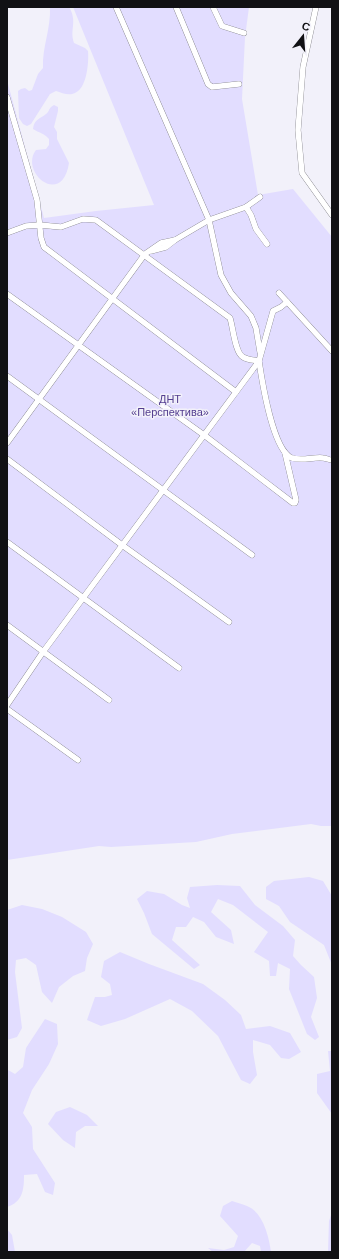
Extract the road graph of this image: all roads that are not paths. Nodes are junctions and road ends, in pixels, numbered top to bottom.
1 (116, 7) edge
2 (176, 7) edge
3 (213, 7) edge
4 (316, 7) edge
5 (244, 33) dead end
6 (239, 84) dead end
7 (7, 97) edge
8 (260, 197) dead end
9 (246, 207) junction
10 (332, 215) edge
11 (209, 220) junction
12 (40, 225) junction
13 (7, 233) edge
14 (267, 244) dead end
15 (145, 254) junction
16 (279, 293) dead end
17 (7, 294) edge
18 (112, 299) junction
19 (287, 302) junction
20 (79, 346) junction
21 (332, 351) edge
22 (260, 359) junction
23 (7, 376) edge
24 (236, 392) junction
25 (39, 400) junction
26 (204, 435) junction
27 (7, 443) edge
28 (285, 453) junction
29 (7, 459) edge
30 (332, 460) edge
31 (163, 490) junction
32 (7, 542) edge
33 (122, 545) junction
34 (252, 554) dead end
35 (84, 598) junction
36 (230, 622) dead end
37 (7, 625) edge
38 (43, 652) junction
39 (179, 668) dead end
40 (109, 700) dead end
41 (7, 705) edge
42 (7, 709) edge
43 (78, 760) dead end

1 - 11 street
2 - 6 street
3 - 5 street
4 - 10 street
7 - 12 street
8 - 9 street
9 - 11 street
9 - 14 street
11 - 15 street
11 - 22 street
12 - 13 street
12 - 15 street
12 - 18 street
15 - 18 street
15 - 22 street
16 - 19 street
17 - 20 street
18 - 20 street
18 - 24 street
19 - 21 street
19 - 22 street
20 - 25 street
20 - 26 street
22 - 24 street
22 - 28 street
23 - 25 street
24 - 26 street
25 - 27 street
25 - 31 street
26 - 28 street
26 - 31 street
28 - 30 street
29 - 33 street
31 - 33 street
31 - 34 street
32 - 35 street
33 - 35 street
33 - 36 street
35 - 38 street
35 - 39 street
37 - 38 street
38 - 40 street
38 - 41 street
42 - 43 street

